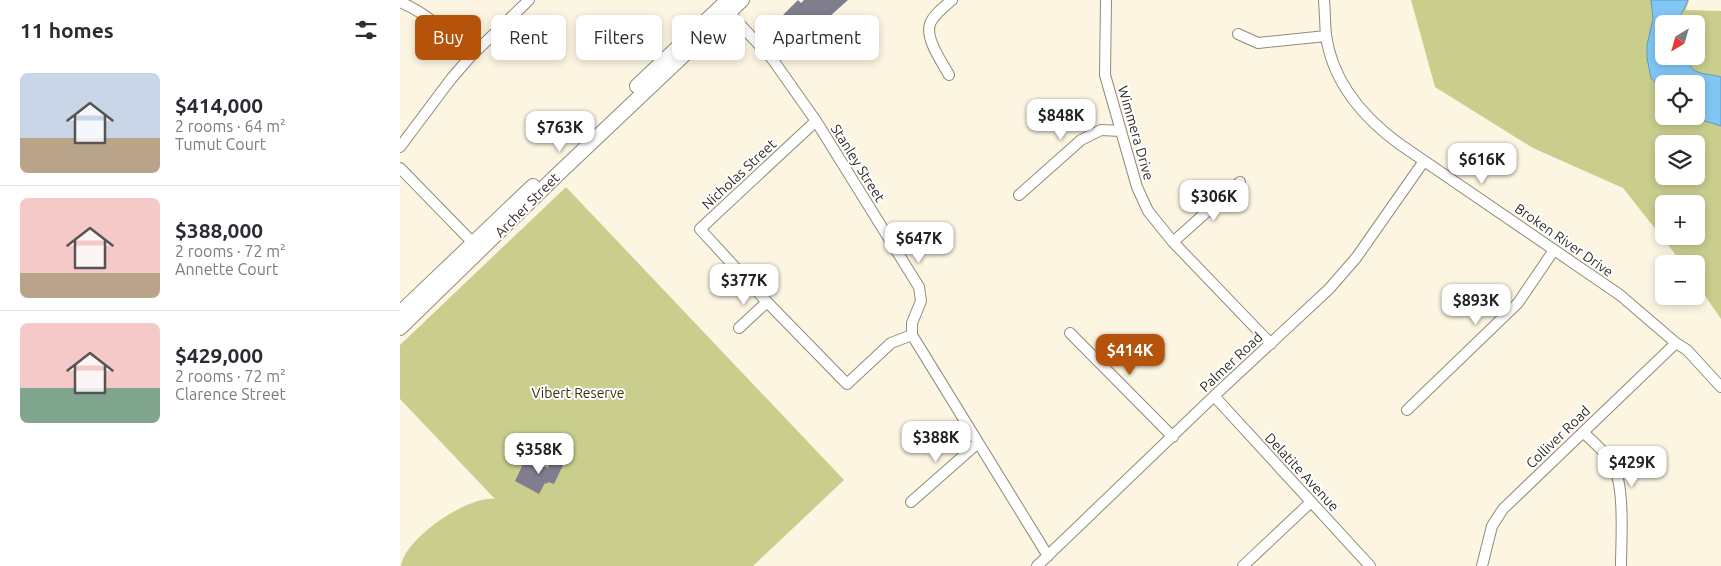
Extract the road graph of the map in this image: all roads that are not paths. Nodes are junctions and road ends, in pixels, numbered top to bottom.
1 (529, 0) edge
2 (742, 0) edge
3 (952, 0) edge
4 (1106, 0) edge
5 (1324, 0) edge
6 (400, 2) edge
7 (726, 6) edge
8 (425, 15) edge
9 (1238, 34) dead end
10 (1326, 36) junction
11 (481, 46) edge
12 (467, 60) edge
13 (949, 76) dead end
14 (816, 121) junction
15 (1121, 131) junction
16 (400, 147) edge
17 (1424, 161) junction
18 (400, 168) edge
19 (1240, 182) dead end
20 (1019, 195) dead end
21 (1172, 242) junction
22 (477, 247) junction
23 (1554, 250) junction
24 (428, 294) junction
25 (767, 302) junction
26 (400, 313) edge
27 (400, 328) edge
28 (739, 328) dead end
29 (1070, 333) dead end
30 (912, 335) junction
31 (1676, 343) junction
32 (1271, 344) junction
33 (1721, 387) edge
34 (1214, 396) junction
35 (1407, 410) dead end
36 (1583, 432) junction
37 (1172, 437) junction
38 (978, 443) junction
39 (911, 502) dead end
40 (1311, 502) junction
41 (1048, 556) junction
42 (1036, 566) edge
43 (1243, 566) edge
44 (1370, 566) edge
45 (1482, 566) edge
46 (1621, 566) edge

1 - 11 street
2 - 7 main road, Archer Street
3 - 13 street
4 - 15 street, Wimmera Drive
5 - 10 street, Broken River Drive
6 - 8 street
7 - 14 street, Stanley Street
7 - 22 main road, Archer Street
9 - 10 street
10 - 17 street, Broken River Drive
12 - 16 street
14 - 25 street, Nicholas Street
14 - 30 street, Stanley Street
15 - 20 street
15 - 21 street, Wimmera Drive
17 - 23 street, Broken River Drive
17 - 32 street, Palmer Road
18 - 22 street
19 - 21 street
21 - 32 street, Wimmera Drive
22 - 24 main road, Archer Street
23 - 31 street, Broken River Drive
23 - 35 street
24 - 26 main road, Archer Street
24 - 27 main road, Archer Street
25 - 28 street
25 - 30 street, Nicholas Street
29 - 37 street
30 - 38 street
31 - 33 street, Broken River Drive
31 - 36 street, Colliver Road
32 - 34 street, Palmer Road
34 - 37 street, Palmer Road
34 - 40 street, Delatite Avenue
36 - 45 street, Colliver Road
36 - 46 street
37 - 41 street, Palmer Road
38 - 39 street
38 - 41 street
40 - 43 street
40 - 44 street, Delatite Avenue
41 - 42 street, Palmer Road

